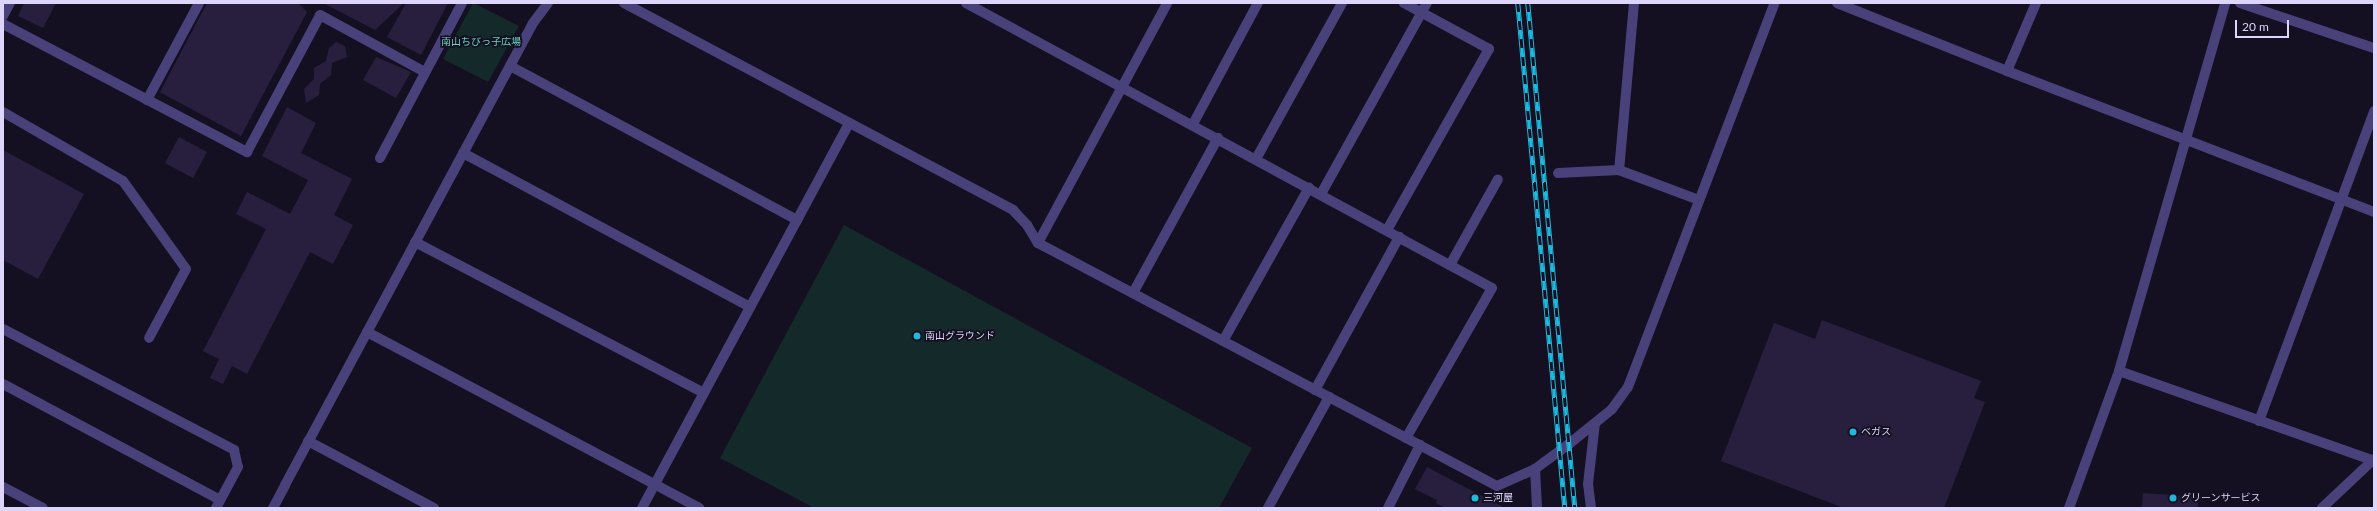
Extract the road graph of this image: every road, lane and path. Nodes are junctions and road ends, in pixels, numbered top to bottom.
1 (10, 3) edge
2 (199, 3) edge
3 (462, 3) edge
4 (548, 3) edge
5 (624, 3) edge
6 (966, 3) edge
7 (1167, 3) edge
8 (1258, 3) edge
9 (1342, 3) edge
10 (1404, 3) edge
11 (1427, 3) edge
12 (1634, 3) edge
13 (1775, 3) edge
14 (1837, 3) edge
15 (2036, 3) edge
16 (2225, 3) edge
17 (2240, 3) edge
18 (1421, 13) junction
19 (3, 16) edge
20 (3, 24) edge
21 (2374, 48) edge
22 (510, 66) junction
23 (2007, 71) junction
24 (425, 72) junction
25 (1122, 86) junction
26 (147, 100) junction
27 (2374, 111) edge
28 (3, 112) edge
29 (849, 122) junction
30 (1193, 124) junction
31 (1218, 138) junction
32 (2186, 140) junction
33 (463, 153) junction
34 (380, 158) dead end
35 (1256, 159) junction
36 (1619, 170) junction
37 (1558, 173) dead end
38 (1498, 179) dead end
39 (1309, 188) junction
40 (1321, 194) junction
41 (1699, 200) junction
42 (2342, 200) junction
43 (2374, 212) edge
44 (797, 220) junction
45 (1387, 230) junction
46 (1399, 237) junction
47 (415, 242) junction
48 (1038, 243) junction
49 (1450, 265) junction
50 (1133, 293) junction
51 (750, 306) junction
52 (3, 329) edge
53 (367, 332) junction
54 (149, 338) dead end
55 (1223, 341) junction
56 (2119, 372) junction
57 (3, 384) edge
58 (1315, 390) junction
59 (704, 393) junction
60 (1329, 397) junction
61 (2259, 421) junction
62 (1595, 423) junction
63 (1406, 438) junction
64 (308, 441) junction
65 (1420, 445) junction
66 (2373, 460) edge
67 (1535, 469) junction
68 (655, 485) junction
69 (3, 487) edge
70 (218, 504) edge
71 (43, 508) edge
72 (274, 508) edge
73 (434, 508) edge
74 (642, 508) edge
75 (699, 508) edge
76 (1268, 508) edge
77 (1388, 508) edge
78 (1537, 508) edge
79 (1591, 508) edge
80 (2069, 508) edge
81 (2322, 508) edge

1 - 19 street
2 - 26 street
3 - 24 street
4 - 22 street
5 - 29 street
6 - 25 street
7 - 25 street
8 - 30 street
9 - 35 street
10 - 18 street
11 - 18 street
12 - 36 street
13 - 41 street
14 - 23 street
15 - 23 street
16 - 32 street
17 - 21 street
18 - 40 street
18 - 45 street
20 - 26 street
22 - 33 street
22 - 44 street
23 - 32 street
24 - 26 street
24 - 34 street
25 - 30 street
25 - 48 street
27 - 42 street
28 - 54 street
29 - 44 street
29 - 48 street
30 - 31 street
31 - 35 street
31 - 50 street
32 - 42 street
32 - 56 street
33 - 47 street
33 - 51 street
35 - 39 street
36 - 37 street
36 - 41 street
38 - 49 street
39 - 40 street
39 - 55 street
40 - 45 street
41 - 62 street
42 - 43 street
42 - 61 street
44 - 51 street
45 - 46 street
46 - 49 street
46 - 58 street
47 - 53 street
47 - 59 street
48 - 50 street
49 - 63 street
50 - 55 street
51 - 59 street
52 - 70 street
53 - 64 street
53 - 68 street
55 - 58 street
56 - 61 street
56 - 80 street
57 - 70 street
58 - 60 street
59 - 68 street
60 - 63 street
60 - 76 street
61 - 66 street
62 - 67 street
62 - 79 street
63 - 65 street
64 - 72 street
64 - 73 street
65 - 67 street
65 - 77 street
66 - 81 street
67 - 78 street
68 - 74 street
68 - 75 street
69 - 71 street

